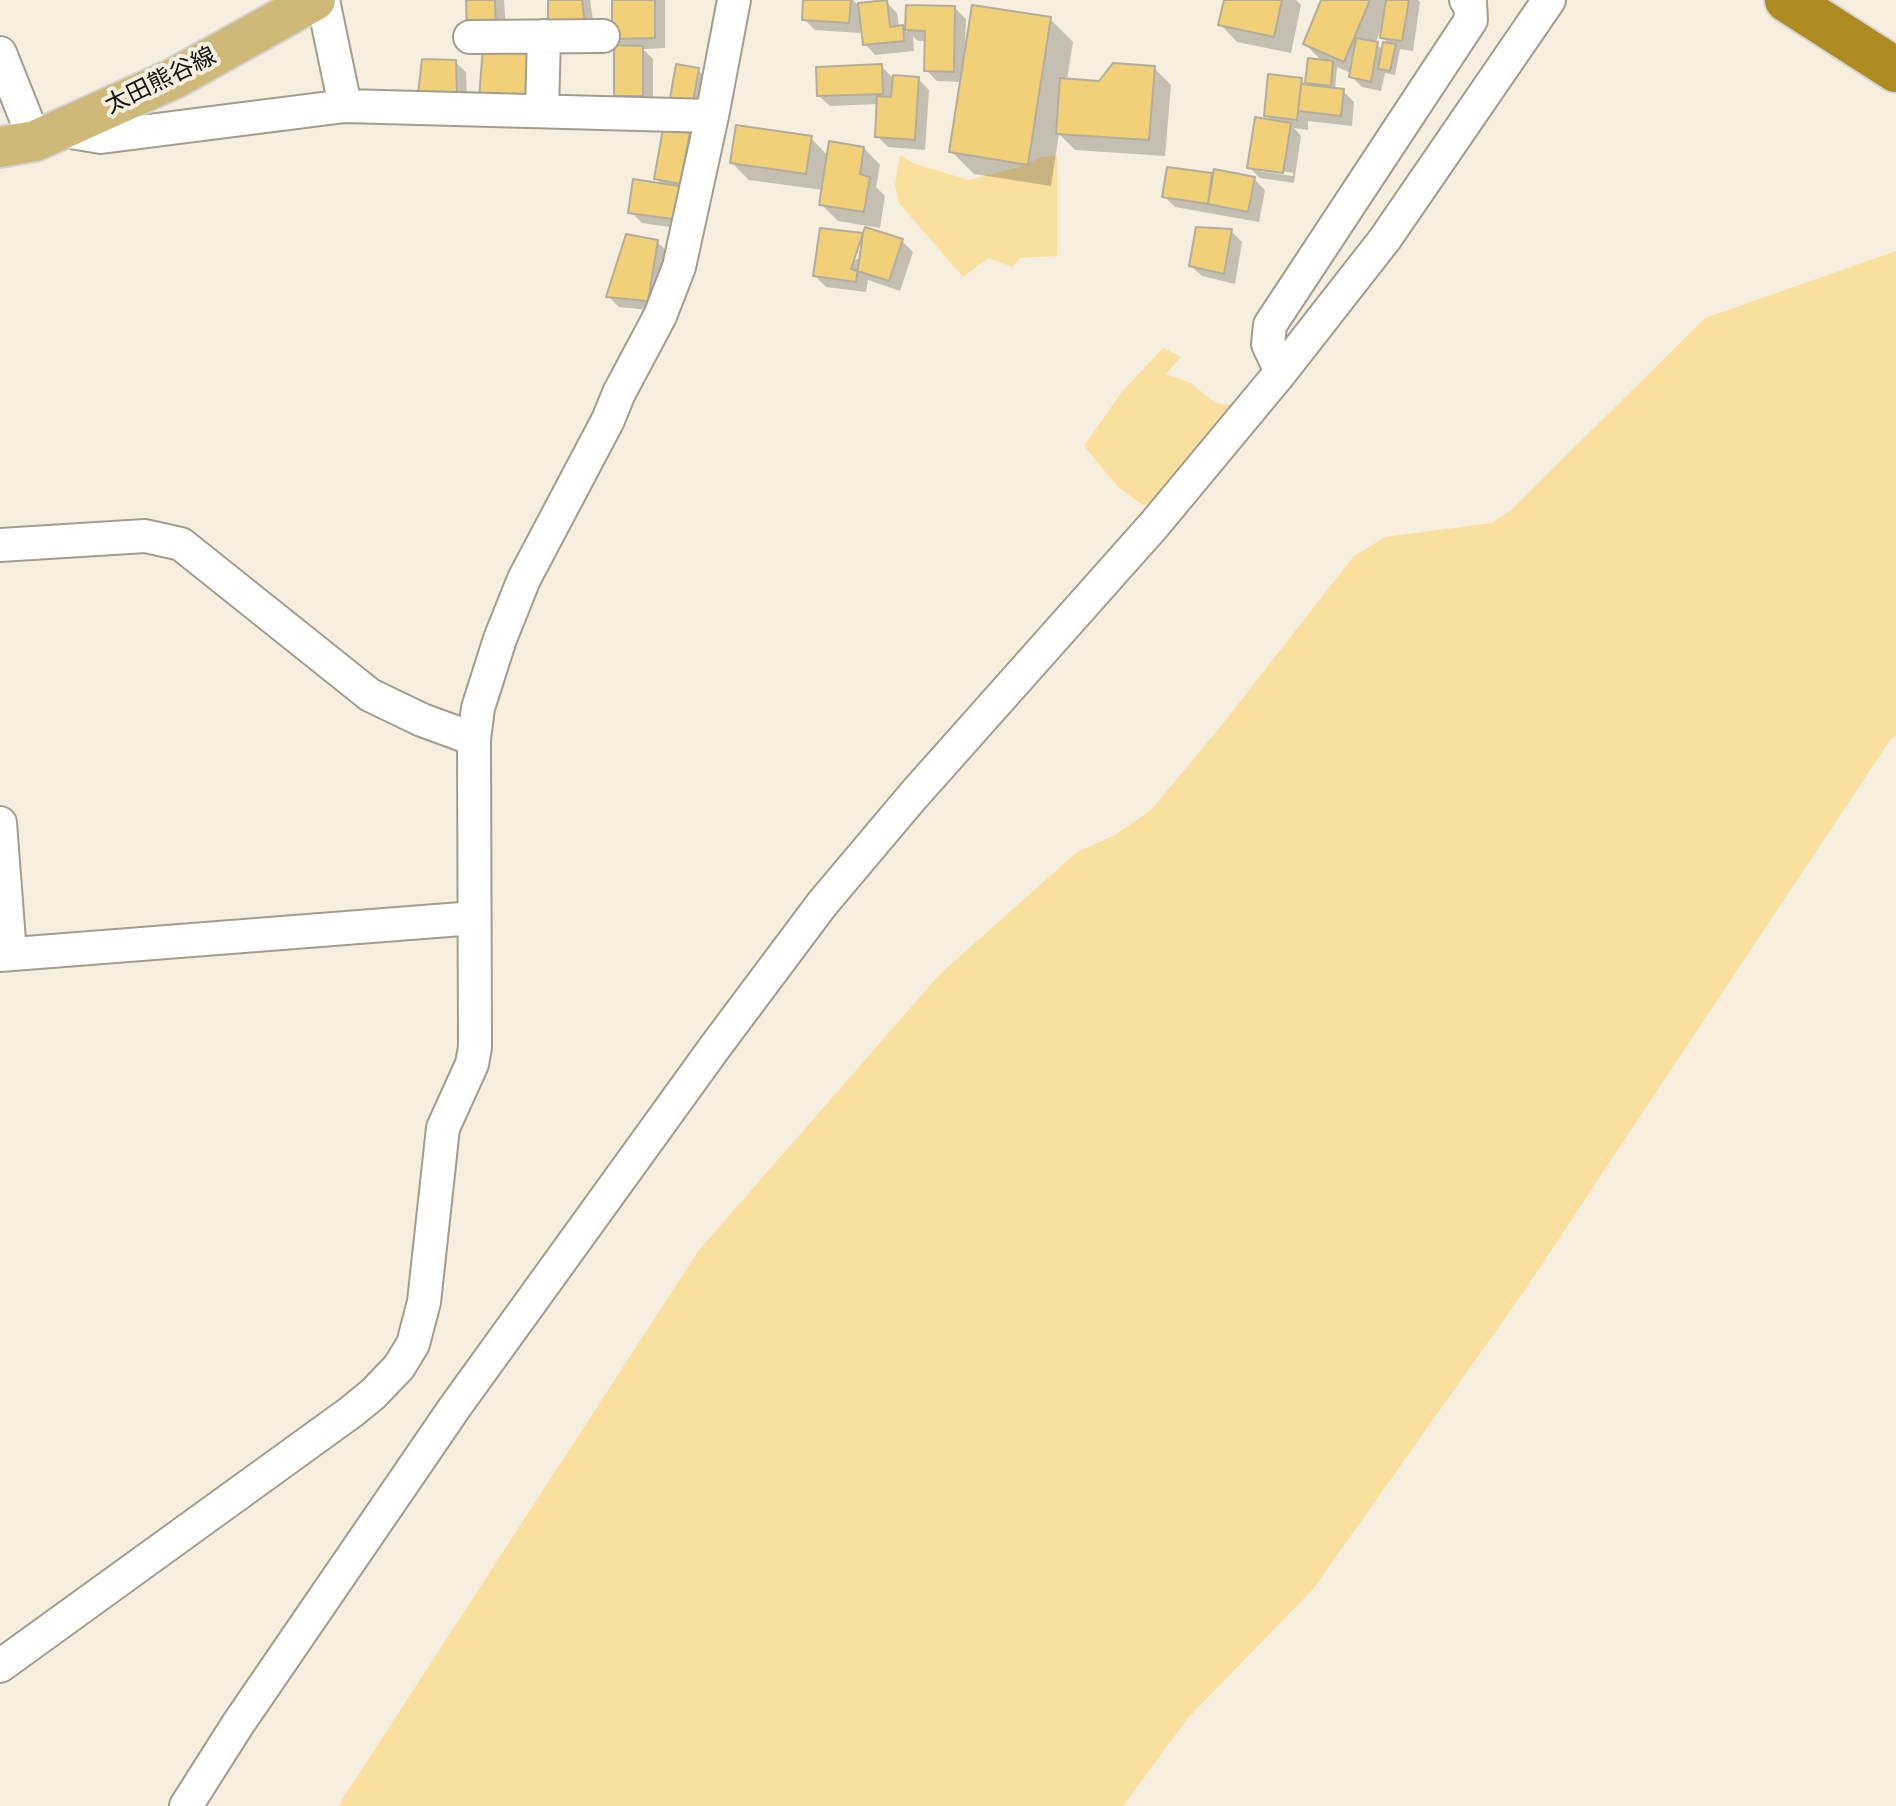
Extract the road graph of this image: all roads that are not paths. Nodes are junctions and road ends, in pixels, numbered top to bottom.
1 (315, 0) edge
2 (323, 0) edge
3 (734, 0) edge
4 (1466, 0) edge
5 (1549, 0) edge
6 (1787, 0) edge
7 (1835, 0) edge
8 (544, 36) junction
9 (603, 36) dead end
10 (470, 37) dead end
11 (1896, 38) edge
12 (0, 53) edge
13 (1896, 70) edge
14 (345, 106) junction
15 (542, 111) junction
16 (712, 116) junction
17 (31, 139) edge
18 (1281, 372) junction
19 (0, 545) edge
20 (474, 739) junction
21 (0, 823) edge
22 (474, 918) junction
23 (5, 955) edge
24 (0, 1666) edge
25 (186, 1806) edge

1 - 17 main road, 太田熊谷線
2 - 14 street
3 - 16 street
4 - 18 street
5 - 18 street
6 - 13 highway
7 - 11 highway
8 - 9 street
8 - 10 street
8 - 15 street
12 - 17 street
14 - 15 street
14 - 17 street
15 - 16 street
16 - 20 street
18 - 25 street
19 - 20 street
20 - 22 street
21 - 23 street
22 - 23 street
22 - 24 street

